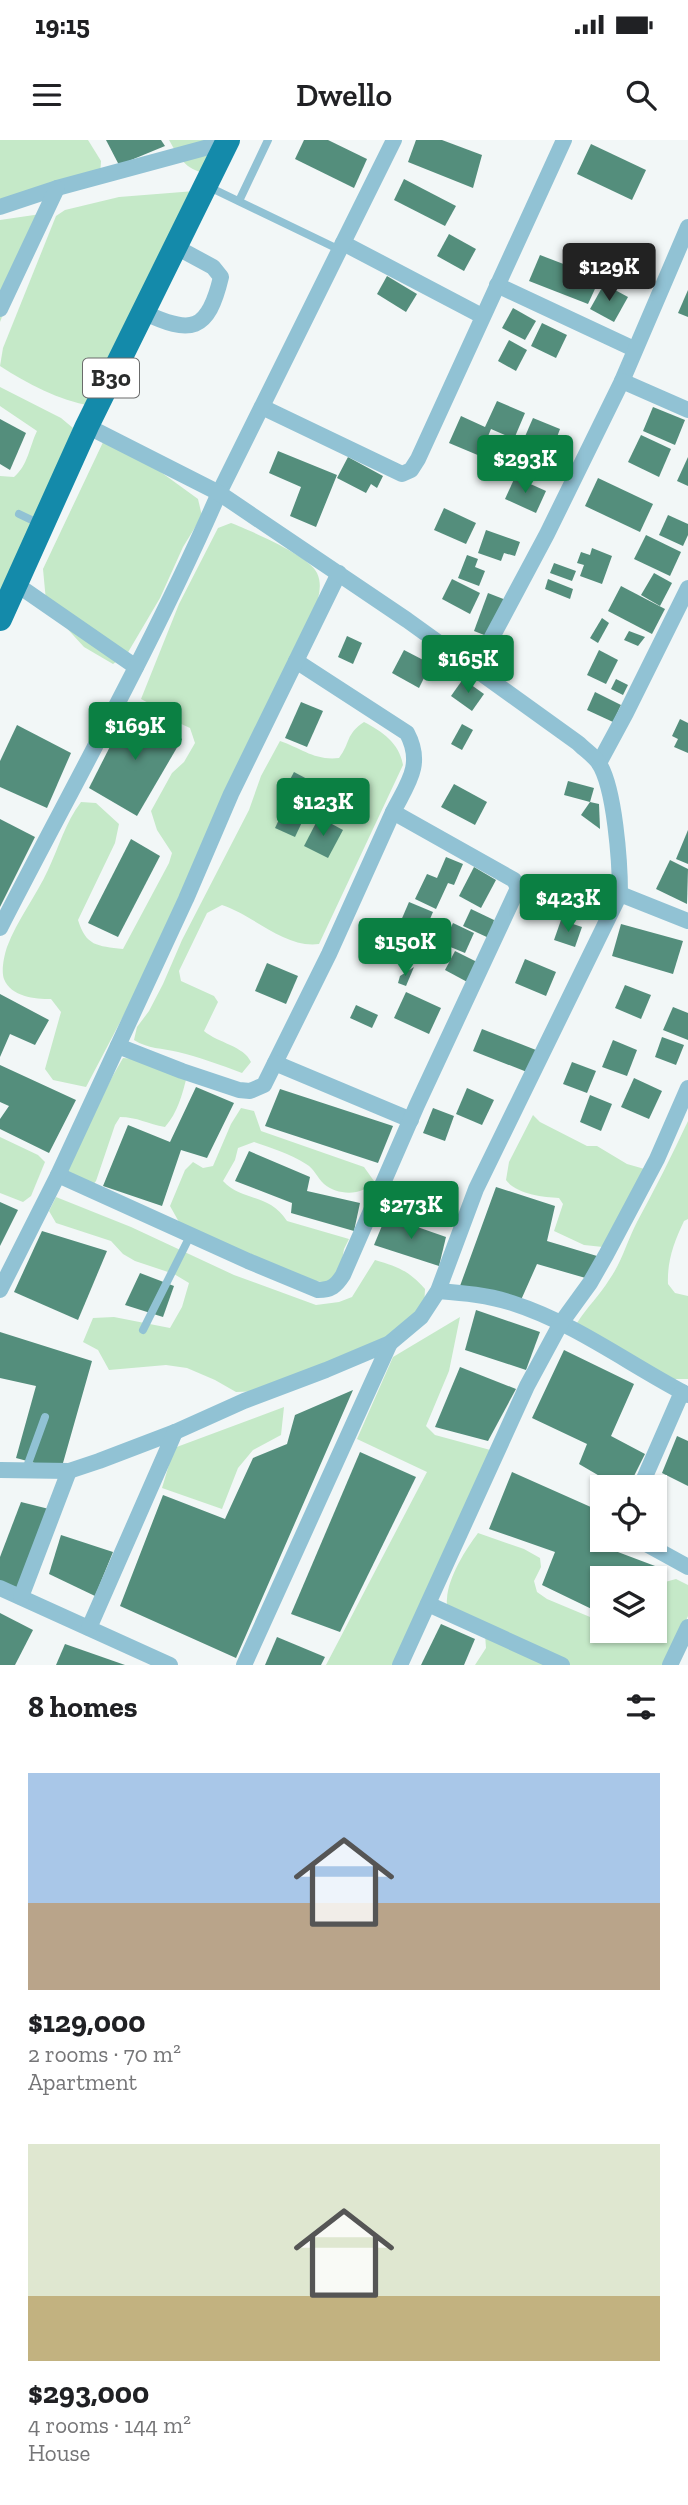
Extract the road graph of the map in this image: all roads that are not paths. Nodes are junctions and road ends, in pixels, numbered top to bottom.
1 (268, 140) edge
2 (394, 140) edge
3 (564, 140) edge
4 (228, 141) edge
5 (206, 185) junction
6 (57, 188) junction
7 (239, 201) junction
8 (0, 207) edge
9 (688, 227) edge
10 (342, 246) junction
11 (176, 247) junction
12 (497, 285) junction
13 (0, 309) edge
14 (143, 312) junction
15 (482, 316) junction
16 (634, 349) junction
17 (622, 381) junction
18 (262, 407) junction
19 (688, 410) edge
20 (87, 426) junction
21 (219, 493) junction
22 (19, 514) dead end
23 (42, 525) junction
24 (339, 573) junction
25 (16, 584) junction
26 (688, 588) edge
27 (0, 619) edge
28 (296, 661) junction
29 (136, 667) junction
30 (475, 669) junction
31 (599, 764) junction
32 (393, 812) junction
33 (620, 894) junction
34 (688, 921) edge
35 (0, 928) edge
36 (118, 1046) junction
37 (275, 1063) junction
38 (688, 1088) edge
39 (411, 1120) junction
40 (58, 1175) junction
41 (191, 1234) junction
42 (0, 1290) edge
43 (438, 1291) junction
44 (561, 1323) junction
45 (143, 1330) dead end
46 (390, 1343) junction
47 (685, 1394) edge
48 (44, 1417) dead end
49 (175, 1432) junction
50 (0, 1471) edge
51 (69, 1471) junction
52 (25, 1472) junction
53 (646, 1475) edge
54 (661, 1552) edge
55 (688, 1567) edge
56 (0, 1588) edge
57 (20, 1597) junction
58 (428, 1604) junction
59 (688, 1627) edge
60 (89, 1628) junction
61 (170, 1665) edge
62 (244, 1665) edge
63 (400, 1665) edge
64 (562, 1665) edge
65 (670, 1665) edge

1 - 7 lane
2 - 10 street
3 - 12 street
4 - 5 highway, B30
4 - 6 street
5 - 7 lane
5 - 11 highway, B30
6 - 8 street
6 - 13 street
7 - 10 lane
9 - 16 street
10 - 15 street
10 - 18 street
11 - 14 highway, B30
11 - 14 street
12 - 15 street
12 - 16 street
14 - 20 highway, B30
15 - 18 street
16 - 17 street
17 - 19 street
17 - 30 street
18 - 21 street
20 - 21 street
20 - 23 highway, B30
21 - 24 street
21 - 29 street
22 - 23 lane
23 - 25 highway, B30
24 - 28 street
24 - 30 street
25 - 27 highway, B30
25 - 29 street
26 - 31 street
28 - 32 street
28 - 36 street
29 - 35 street
30 - 31 street
31 - 33 street
32 - 37 street
32 - 39 street
33 - 34 street
33 - 43 street
36 - 37 street
36 - 40 street
37 - 39 street
38 - 44 street
39 - 41 street
40 - 41 street
40 - 42 street
41 - 45 lane
43 - 44 street
43 - 46 street
44 - 47 street
44 - 58 street
46 - 49 street
46 - 62 street
47 - 53 street
48 - 52 lane
49 - 51 street
49 - 60 street
50 - 52 street
51 - 52 street
51 - 57 street
54 - 55 street
56 - 57 street
57 - 60 street
58 - 63 street
58 - 64 street
59 - 65 street
60 - 61 street

